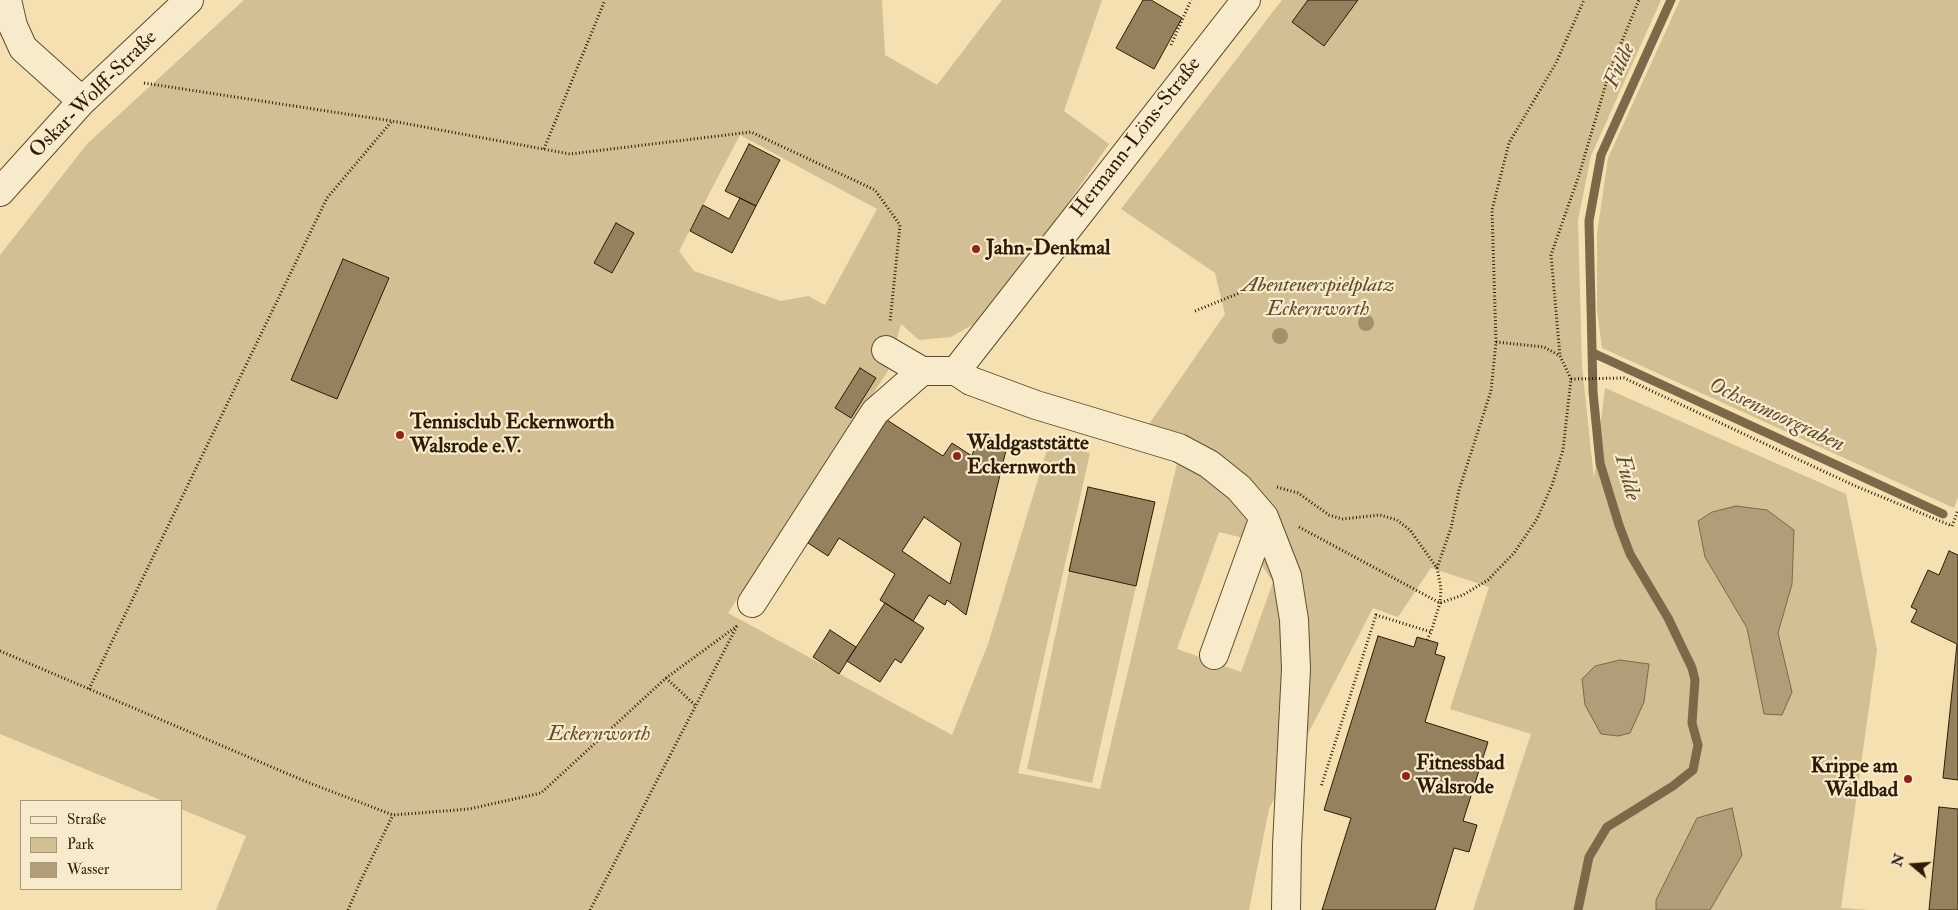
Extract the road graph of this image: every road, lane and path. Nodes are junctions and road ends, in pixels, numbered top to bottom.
1 (7, 0) edge
2 (190, 0) edge
3 (606, 0) edge
4 (1246, 0) edge
5 (1584, 0) edge
6 (1639, 0) edge
7 (141, 83) dead end
8 (82, 101) junction
9 (392, 121) junction
10 (544, 149) junction
11 (0, 192) edge
12 (1242, 292) dead end
13 (1195, 311) dead end
14 (1496, 342) junction
15 (886, 350) joint
16 (1560, 356) junction
17 (922, 371) junction
18 (956, 371) junction
19 (1571, 379) junction
20 (1239, 488) junction
21 (1958, 510) edge
22 (1264, 517) junction
23 (1291, 523) dead end
24 (1437, 568) junction
25 (752, 603) joint
26 (1440, 603) junction
27 (737, 626) junction
28 (1430, 632) junction
29 (1427, 640) dead end
30 (0, 651) edge
31 (1214, 655) dead end
32 (666, 678) junction
33 (89, 689) junction
34 (696, 706) junction
35 (1321, 788) dead end
36 (393, 815) junction
37 (348, 910) edge
38 (590, 910) edge
39 (1286, 910) edge

1 - 8 street
2 - 8 street, Oskar-Wolff-Straße
3 - 10 path
4 - 18 street, Hermann-Löns-Straße
5 - 14 path
6 - 16 path
7 - 9 path
8 - 11 street, Oskar-Wolff-Straße
9 - 10 path
9 - 33 path
10 - 15 path
12 - 13 path
14 - 16 path
14 - 24 path
15 - 17 street
16 - 19 path
17 - 18 street
17 - 25 street
18 - 20 street
19 - 21 path
19 - 26 path
20 - 22 street
20 - 24 path
22 - 31 street
22 - 39 street
23 - 26 path
24 - 26 path
25 - 27 path
26 - 28 path
27 - 32 path
27 - 34 path
28 - 29 path
28 - 35 path
30 - 33 path
32 - 34 path
32 - 36 path
33 - 36 path
34 - 38 path
36 - 37 path

